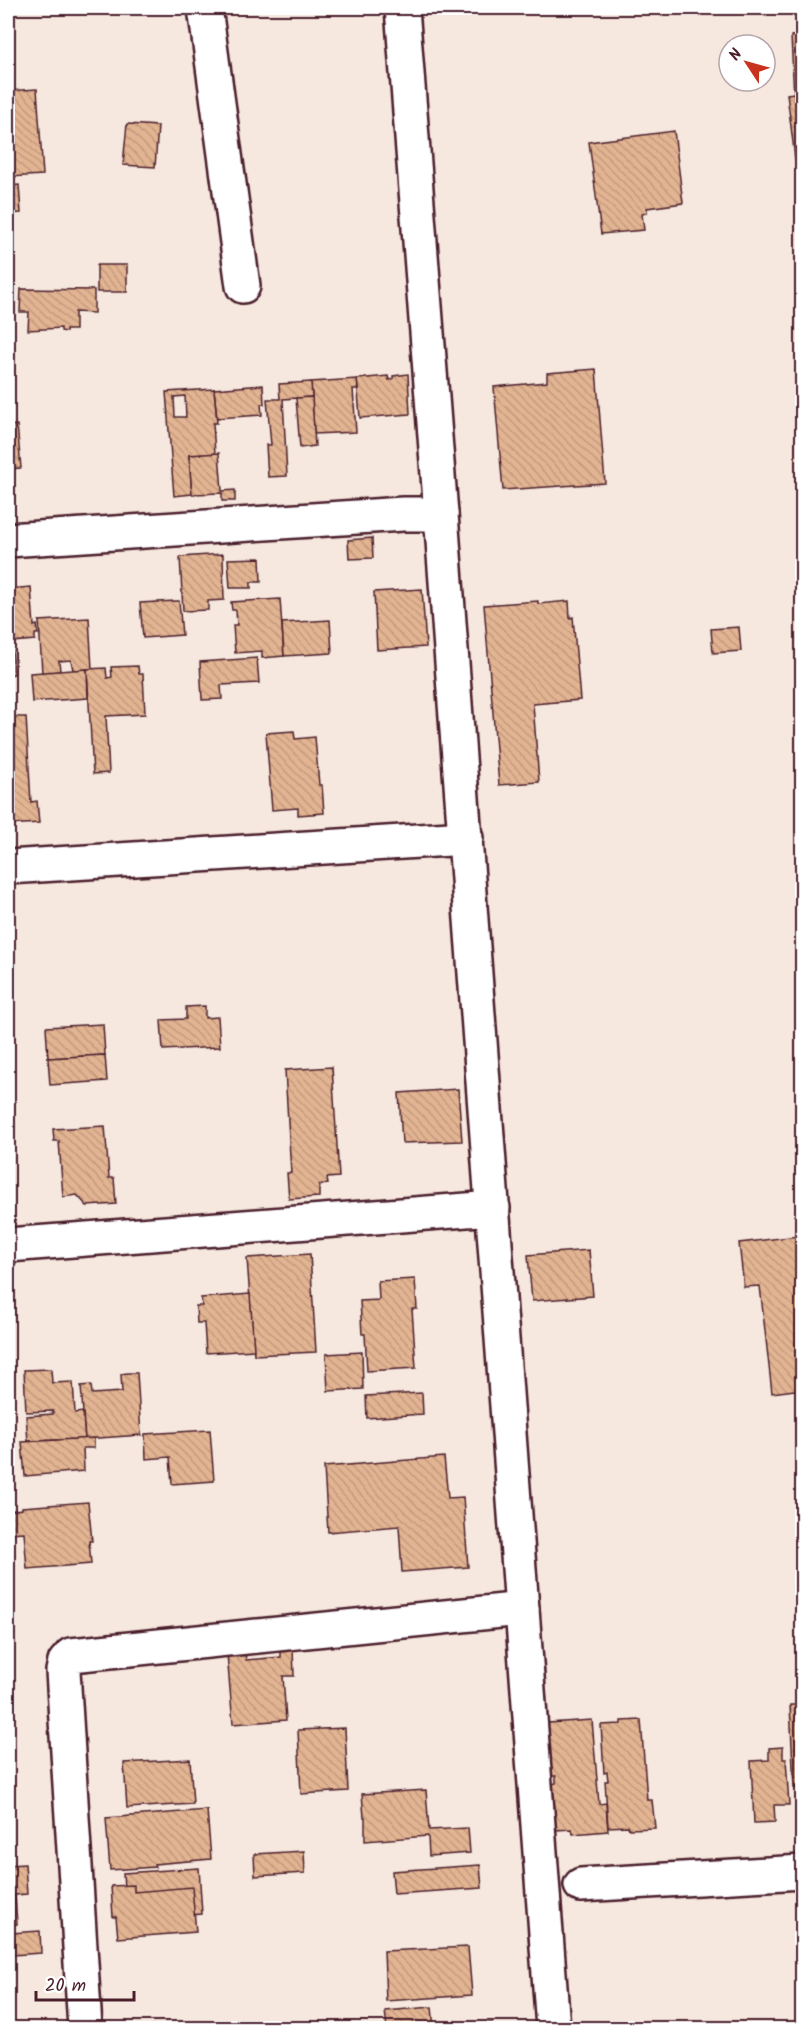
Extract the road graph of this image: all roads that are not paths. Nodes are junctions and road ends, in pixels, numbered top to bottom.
1 (205, 8) edge
2 (402, 8) edge
3 (243, 286) dead end
4 (441, 514) junction
5 (8, 540) edge
6 (466, 838) junction
7 (8, 867) edge
8 (493, 1208) junction
9 (8, 1245) edge
10 (522, 1609) junction
11 (802, 1872) edge
12 (581, 1885) dead end
13 (85, 2028) edge
14 (553, 2028) edge

1 - 3 street
2 - 4 street
4 - 5 street
4 - 6 street
6 - 7 street
6 - 8 street
8 - 9 street
8 - 10 street
10 - 13 street
10 - 14 street
11 - 12 street

